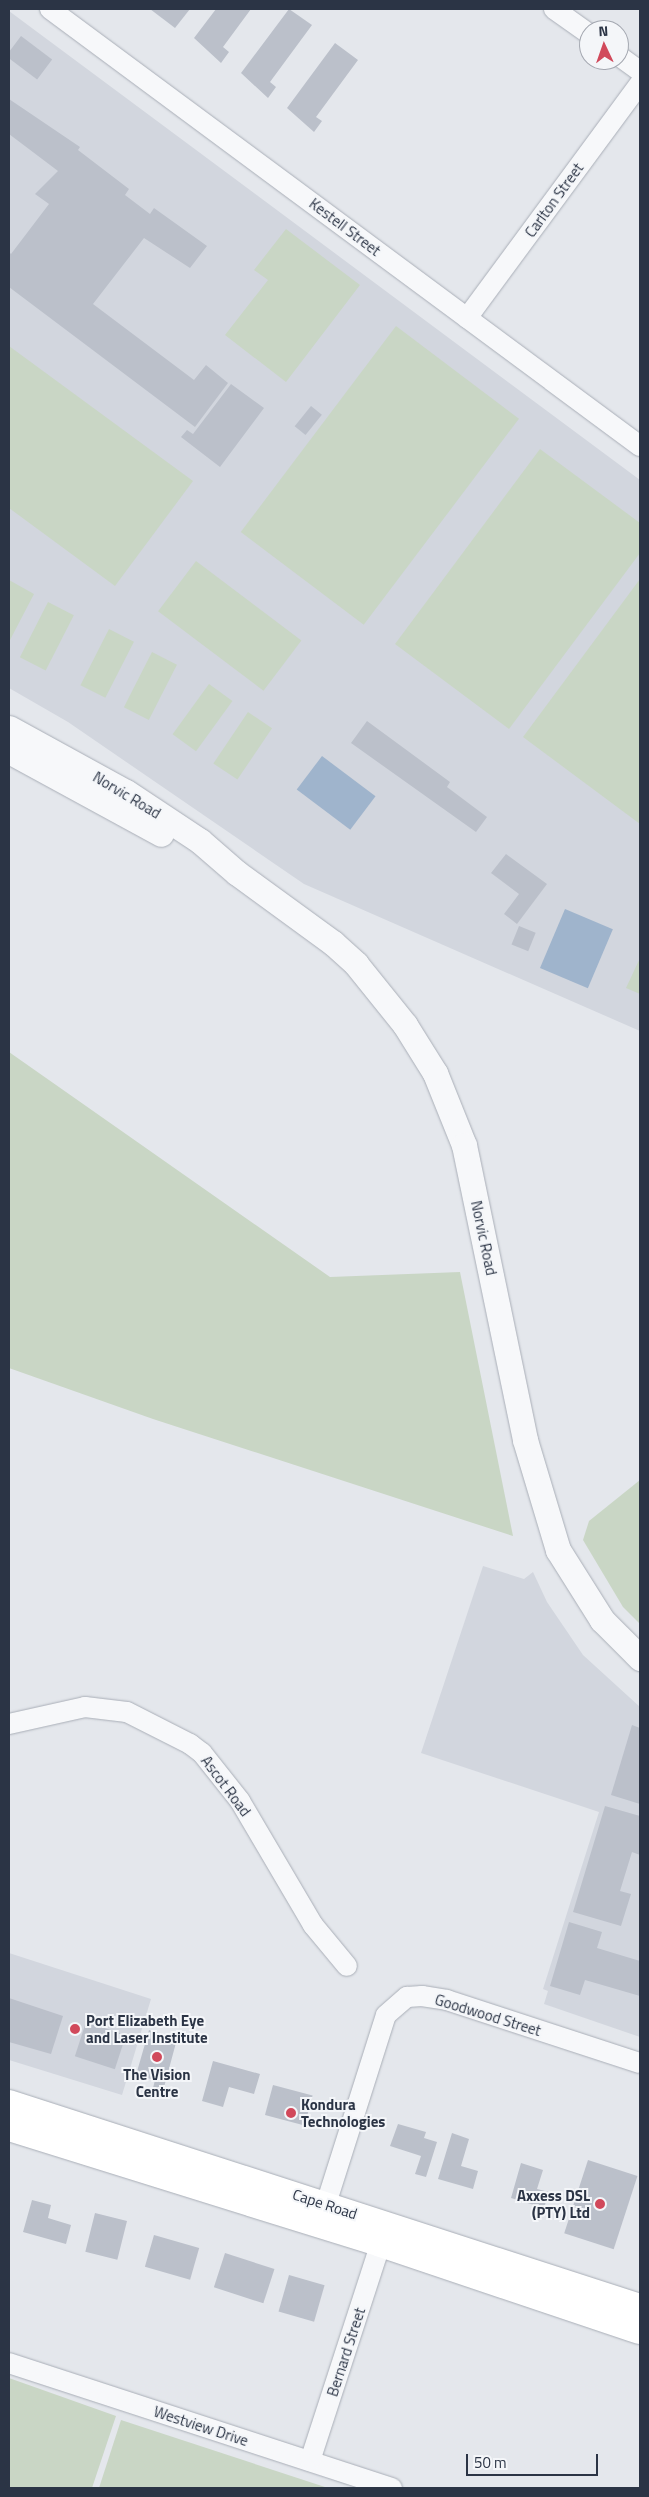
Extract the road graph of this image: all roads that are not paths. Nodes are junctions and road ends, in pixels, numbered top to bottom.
1 (50, 9) edge
2 (554, 9) edge
3 (579, 27) edge
4 (629, 63) edge
5 (640, 71) edge
6 (640, 83) edge
7 (468, 318) junction
8 (640, 446) edge
9 (9, 728) edge
10 (9, 751) edge
11 (237, 873) junction
12 (640, 1658) edge
13 (9, 1724) edge
14 (347, 1966) dead end
15 (640, 2063) edge
16 (9, 2104) edge
17 (9, 2127) edge
18 (326, 2204) junction
19 (381, 2243) junction
20 (640, 2308) edge
21 (640, 2330) edge
22 (9, 2363) edge
23 (310, 2461) junction
24 (392, 2488) edge

1 - 7 street, Kestell Street
2 - 3 street
4 - 5 street
6 - 7 street, Carlton Street
7 - 8 street, Kestell Street
9 - 11 street, Norvic Road
10 - 11 street, Norvic Road
11 - 12 street, Norvic Road
13 - 14 street, Ascot Road
15 - 18 street, Goodwood Street
16 - 18 main road, Cape Road
17 - 19 main road, Cape Road
18 - 20 main road, Cape Road
19 - 21 main road, Cape Road
19 - 23 street, Bernard Street
22 - 23 street, Westview Drive
23 - 24 street, Westview Drive

